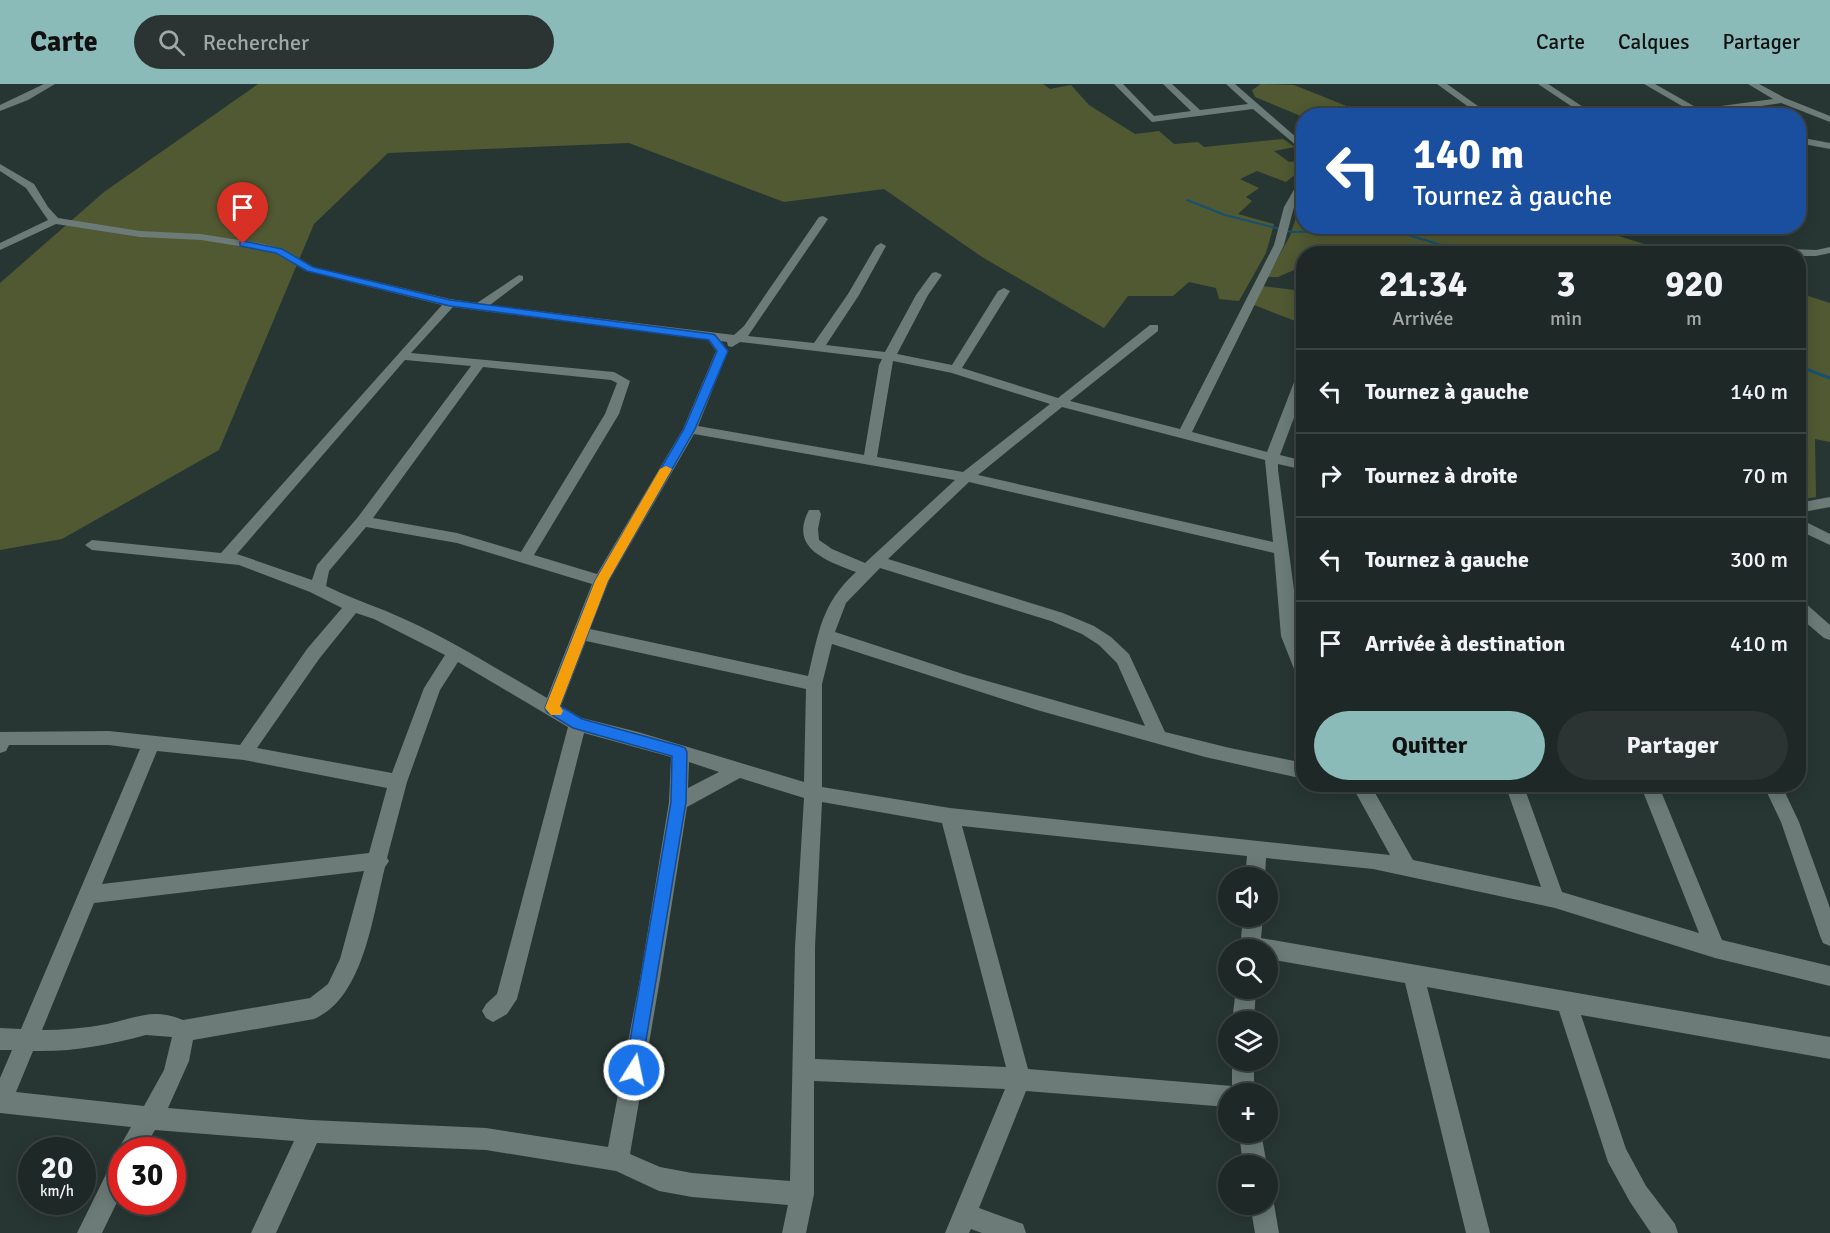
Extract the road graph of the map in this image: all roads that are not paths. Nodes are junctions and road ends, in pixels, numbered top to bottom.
1 (51, 84) edge
2 (1118, 84) edge
3 (1167, 84) edge
4 (1230, 84) edge
5 (1441, 84) edge
6 (1542, 84) edge
7 (1648, 84) edge
8 (1752, 84) edge
9 (1782, 100) junction
10 (1255, 106) junction
11 (0, 108) edge
12 (1476, 108) edge
13 (1580, 108) edge
14 (1692, 108) edge
15 (1732, 108) edge
16 (1802, 108) edge
17 (1806, 110) edge
18 (1198, 113) junction
19 (1830, 119) edge
20 (1296, 142) edge
21 (1806, 142) edge
22 (1830, 146) edge
23 (0, 167) edge
24 (1296, 195) edge
25 (823, 219) dead end
26 (55, 220) junction
27 (881, 246) dead end
28 (0, 247) edge
29 (1830, 250) edge
30 (1806, 253) edge
31 (936, 275) dead end
32 (519, 278) dead end
33 (1004, 291) dead end
34 (450, 303) junction
35 (480, 306) junction
36 (1154, 328) dead end
37 (748, 329) junction
38 (712, 337) junction
39 (737, 339) junction
40 (758, 340) junction
41 (819, 347) junction
42 (722, 351) junction
43 (403, 356) junction
44 (890, 356) junction
45 (479, 364) junction
46 (955, 370) junction
47 (1296, 394) edge
48 (1058, 402) junction
49 (690, 429) junction
50 (1184, 434) junction
51 (1272, 458) junction
52 (870, 460) junction
53 (1296, 464) edge
54 (966, 477) junction
55 (1830, 502) edge
56 (1806, 506) edge
57 (814, 514) dead end
58 (363, 521) junction
59 (1806, 527) edge
60 (1830, 540) edge
61 (92, 545) dead end
62 (1280, 549) junction
63 (225, 558) junction
64 (524, 559) junction
65 (874, 566) junction
66 (322, 569) junction
67 (296, 580) junction
68 (602, 581) junction
69 (318, 589) junction
70 (352, 606) junction
71 (1814, 619) edge
72 (580, 633) junction
73 (1830, 634) edge
74 (825, 635) junction
75 (455, 653) junction
76 (1296, 654) edge
77 (814, 684) junction
78 (552, 708) junction
79 (578, 724) junction
80 (1159, 737) junction
81 (151, 743) junction
82 (0, 746) edge
83 (680, 752) junction
84 (244, 753) junction
85 (740, 770) junction
86 (1296, 770) edge
87 (398, 782) junction
88 (1364, 792) edge
89 (1517, 792) edge
90 (1652, 792) edge
91 (1776, 792) edge
92 (813, 793) junction
93 (678, 802) junction
94 (950, 816) junction
95 (1257, 848) junction
96 (379, 861) junction
97 (1406, 866) junction
98 (1256, 867) edge
99 (87, 895) junction
100 (1555, 899) junction
101 (1830, 936) edge
102 (1715, 948) junction
103 (1278, 952) edge
104 (1413, 974) junction
105 (1828, 979) edge
106 (1566, 1001) junction
107 (493, 1011) dead end
108 (183, 1031) junction
109 (0, 1039) edge
110 (28, 1040) junction
111 (1830, 1048) edge
112 (804, 1070) junction
113 (1020, 1079) junction
114 (1218, 1095) edge
115 (0, 1103) edge
116 (148, 1118) junction
117 (311, 1131) junction
118 (137, 1137) edge
119 (617, 1160) junction
120 (108, 1194) edge
121 (802, 1194) junction
122 (1264, 1215) edge
123 (961, 1224) edge
124 (89, 1233) edge
125 (263, 1233) edge
126 (794, 1233) edge
127 (1014, 1233) edge
128 (1267, 1233) edge
129 (1478, 1233) edge
130 (1666, 1233) edge

1 - 11 street
2 - 18 street
3 - 18 street
4 - 10 street
5 - 12 street
6 - 13 street
7 - 14 street
8 - 9 street
9 - 15 street
9 - 16 street
10 - 18 street
10 - 20 street
17 - 19 street
21 - 22 street
23 - 26 street
24 - 50 street
25 - 37 street
26 - 28 street
26 - 34 street
27 - 41 street
29 - 30 street
31 - 44 street
32 - 35 street
33 - 46 street
34 - 35 street
34 - 43 street
35 - 38 street
36 - 48 street
37 - 39 street
37 - 40 street
38 - 39 street
38 - 42 street
39 - 40 street
39 - 42 street
40 - 41 street
41 - 44 street
42 - 49 street
43 - 45 street
43 - 63 street
44 - 46 street
44 - 52 street
45 - 58 street
45 - 64 street
46 - 48 street
47 - 51 street
48 - 50 street
48 - 54 street
49 - 52 street
49 - 68 street
50 - 51 street
51 - 53 street
51 - 62 street
52 - 54 street
54 - 62 street
54 - 65 street
55 - 56 street
57 - 65 street
58 - 64 street
58 - 66 street
59 - 60 street
61 - 63 street
62 - 76 street
63 - 67 street
64 - 68 street
65 - 74 street
65 - 80 street
66 - 67 street
66 - 69 street
67 - 69 street
68 - 72 street
69 - 70 street
70 - 75 street
70 - 84 street
71 - 73 street
72 - 77 street
72 - 78 street
74 - 77 street
74 - 80 street
75 - 78 street
75 - 87 street
77 - 92 street
78 - 79 street
79 - 83 street
79 - 107 street
80 - 86 street
81 - 82 street
81 - 84 street
81 - 99 street
83 - 85 street
83 - 93 street
84 - 87 street
85 - 92 street
85 - 93 street
87 - 96 street
88 - 97 street
89 - 100 street
90 - 102 street
91 - 101 street
92 - 94 street
92 - 112 street
93 - 119 street
94 - 95 street
94 - 113 street
95 - 97 street
95 - 98 street
96 - 99 street
96 - 108 street
97 - 100 street
99 - 110 street
100 - 102 street
102 - 105 street
103 - 104 street
104 - 106 street
104 - 129 street
106 - 111 street
106 - 130 street
108 - 110 street
108 - 116 street
109 - 110 street
110 - 115 street
112 - 113 street
112 - 121 street
113 - 114 street
113 - 123 street
115 - 116 street
116 - 117 street
116 - 118 street
117 - 119 street
117 - 125 street
119 - 121 street
120 - 124 street
121 - 126 street
122 - 128 street
123 - 127 street

